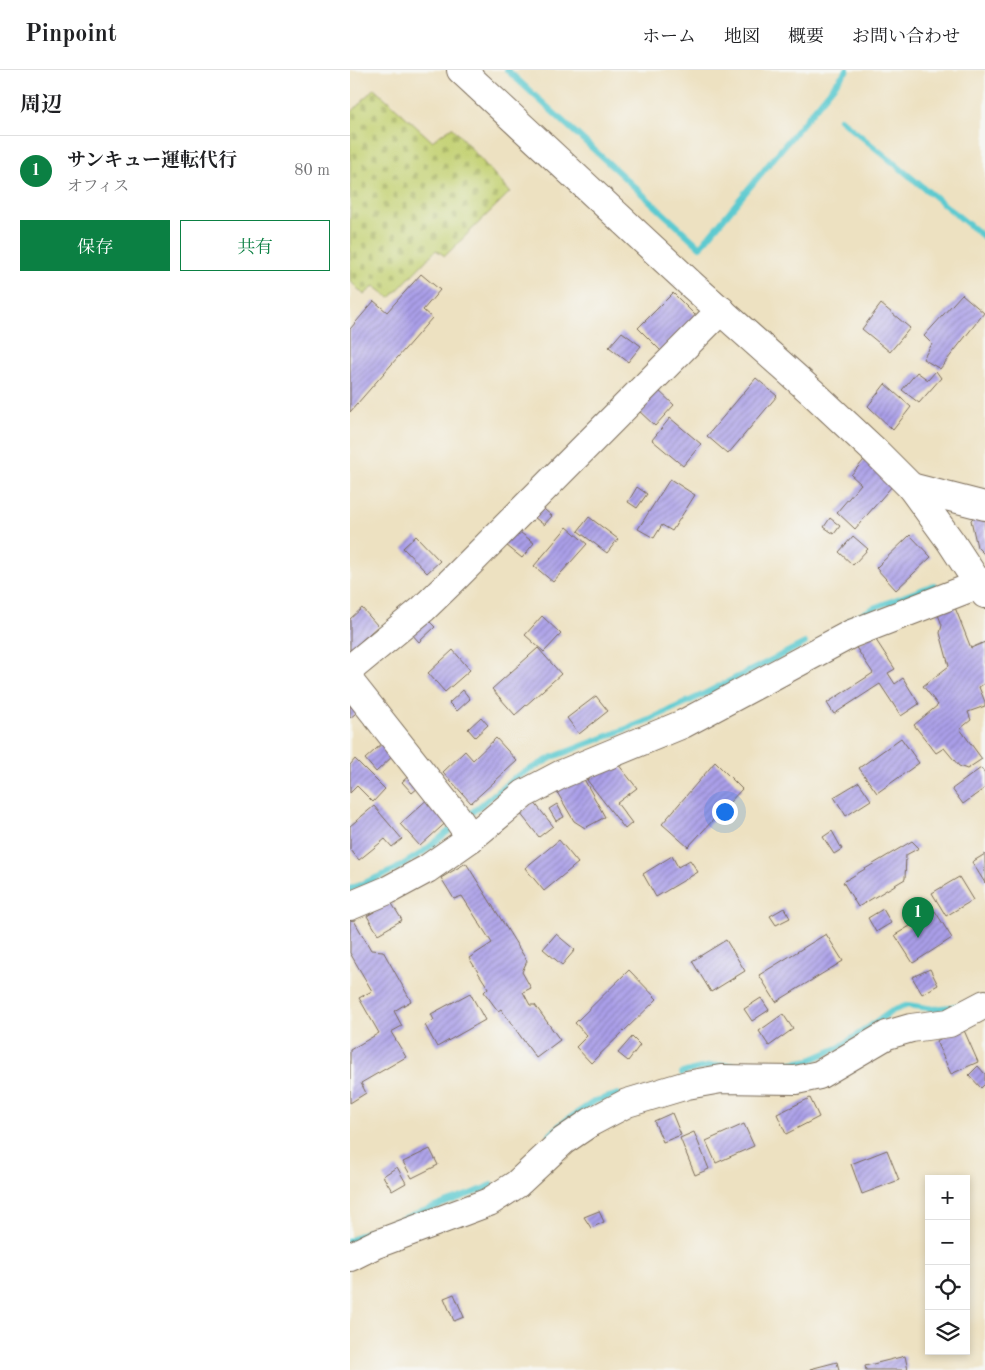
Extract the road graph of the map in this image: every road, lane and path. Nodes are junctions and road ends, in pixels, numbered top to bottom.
1 (461, 70) edge
2 (721, 310) junction
3 (910, 486) junction
4 (985, 506) edge
5 (983, 586) edge
6 (350, 670) edge
7 (350, 682) edge
8 (464, 827) junction
9 (350, 906) edge
10 (985, 1004) edge
11 (350, 1257) edge

1 - 2 street
2 - 3 street
2 - 6 street
3 - 4 street
3 - 5 street
5 - 8 street
7 - 8 street
8 - 9 street
10 - 11 street

